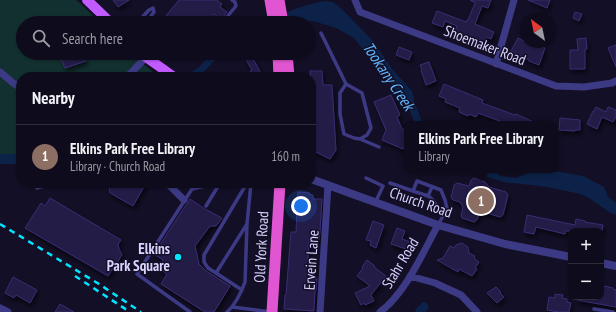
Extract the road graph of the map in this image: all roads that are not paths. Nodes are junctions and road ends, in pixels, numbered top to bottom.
1 (87, 0) edge
2 (91, 0) edge
3 (270, 0) edge
4 (279, 0) edge
5 (355, 0) edge
6 (514, 0) edge
7 (234, 1) edge
8 (98, 11) junction
9 (103, 16) edge
10 (143, 16) edge
11 (152, 16) edge
12 (228, 16) edge
13 (277, 16) edge
14 (278, 16) edge
15 (321, 33) dead end
16 (141, 60) edge
17 (151, 60) edge
18 (278, 60) edge
19 (288, 60) edge
20 (496, 64) junction
21 (0, 72) edge
22 (132, 72) edge
23 (167, 72) edge
24 (279, 72) edge
25 (289, 72) edge
26 (616, 81) edge
27 (346, 84) junction
28 (16, 85) edge
29 (360, 139) junction
30 (379, 147) dead end
31 (366, 178) dead end
32 (316, 181) edge
33 (390, 183) dead end
34 (328, 185) junction
35 (383, 186) junction
36 (388, 187) dead end
37 (432, 187) junction
38 (172, 188) edge
39 (192, 188) edge
40 (216, 188) edge
41 (245, 188) edge
42 (251, 188) edge
43 (280, 188) edge
44 (413, 191) junction
45 (428, 196) junction
46 (184, 200) junction
47 (375, 202) junction
48 (206, 206) dead end
49 (443, 215) junction
50 (247, 224) junction
51 (438, 224) junction
52 (568, 256) edge
53 (604, 264) edge
54 (616, 266) edge
55 (216, 274) junction
56 (410, 276) junction
57 (242, 290) junction
58 (232, 307) junction
59 (0, 308) edge
60 (594, 309) dead end
61 (8, 312) edge
62 (190, 312) edge
63 (227, 312) edge
64 (272, 312) edge
65 (320, 312) edge
66 (380, 312) edge
67 (477, 312) edge
68 (614, 312) edge

1 - 8 main road
2 - 8 street
3 - 13 highway
4 - 14 highway
5 - 20 street, Shoemaker Road
6 - 20 street
7 - 12 lane
8 - 9 main road
10 - 11 lane
15 - 27 lane
16 - 22 street
17 - 23 main road
18 - 24 highway
19 - 25 highway
20 - 26 street, Shoemaker Road
21 - 28 street
27 - 29 lane
27 - 29 lane
29 - 30 lane
31 - 35 lane
32 - 34 street, Church Road
33 - 44 lane
34 - 47 street, Church Road
34 - 65 street, Ervein Lane
35 - 36 lane
35 - 47 lane
37 - 44 lane
37 - 45 lane
37 - 49 lane
38 - 46 street
39 - 46 lane
40 - 48 lane
41 - 55 lane
42 - 50 lane
43 - 64 highway, Old York Road
44 - 45 lane
45 - 49 lane
46 - 62 lane
47 - 51 street, Church Road
49 - 51 lane
50 - 55 lane
50 - 57 lane
51 - 52 street, Church Road
51 - 56 street, Stahr Road
53 - 54 street
55 - 57 lane
56 - 66 street, Stahr Road
56 - 67 street
57 - 58 lane
58 - 63 lane
58 - 64 lane
59 - 61 street
60 - 68 lane

